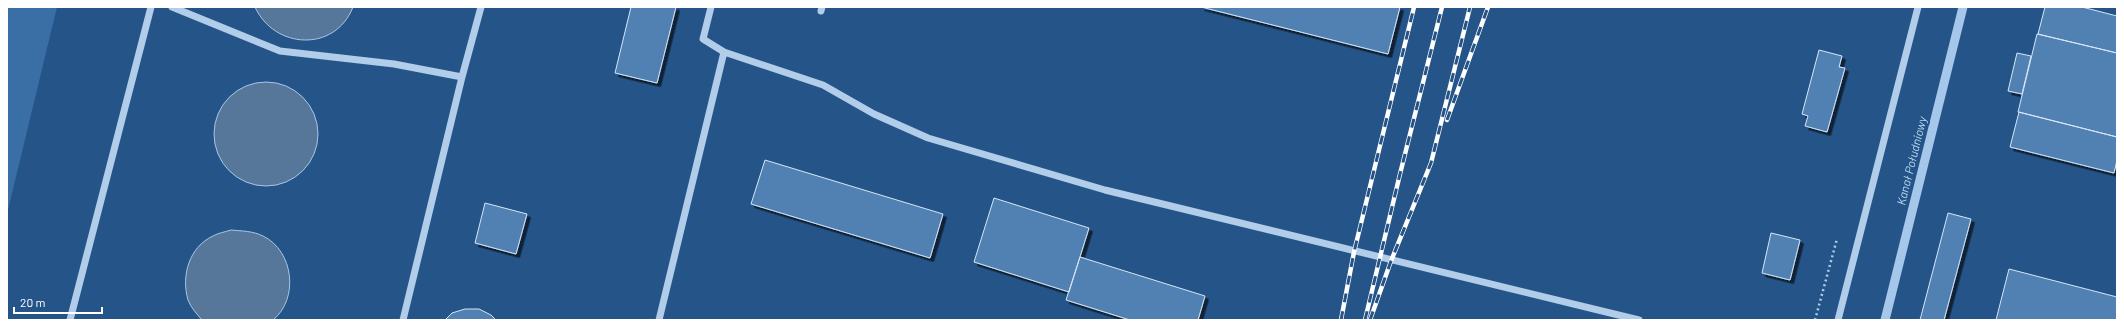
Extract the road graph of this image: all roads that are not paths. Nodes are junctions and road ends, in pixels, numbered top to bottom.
1 (151, 7) edge
2 (172, 7) edge
3 (481, 7) edge
4 (711, 7) edge
5 (1918, 7) edge
6 (724, 52) junction
7 (462, 77) junction
8 (70, 320) edge
9 (403, 320) edge
10 (659, 320) edge
11 (1639, 320) edge
12 (1838, 320) edge

1 - 8 lane
2 - 7 lane
3 - 7 lane
4 - 6 lane
5 - 12 lane
6 - 10 lane
6 - 11 lane
7 - 9 lane

